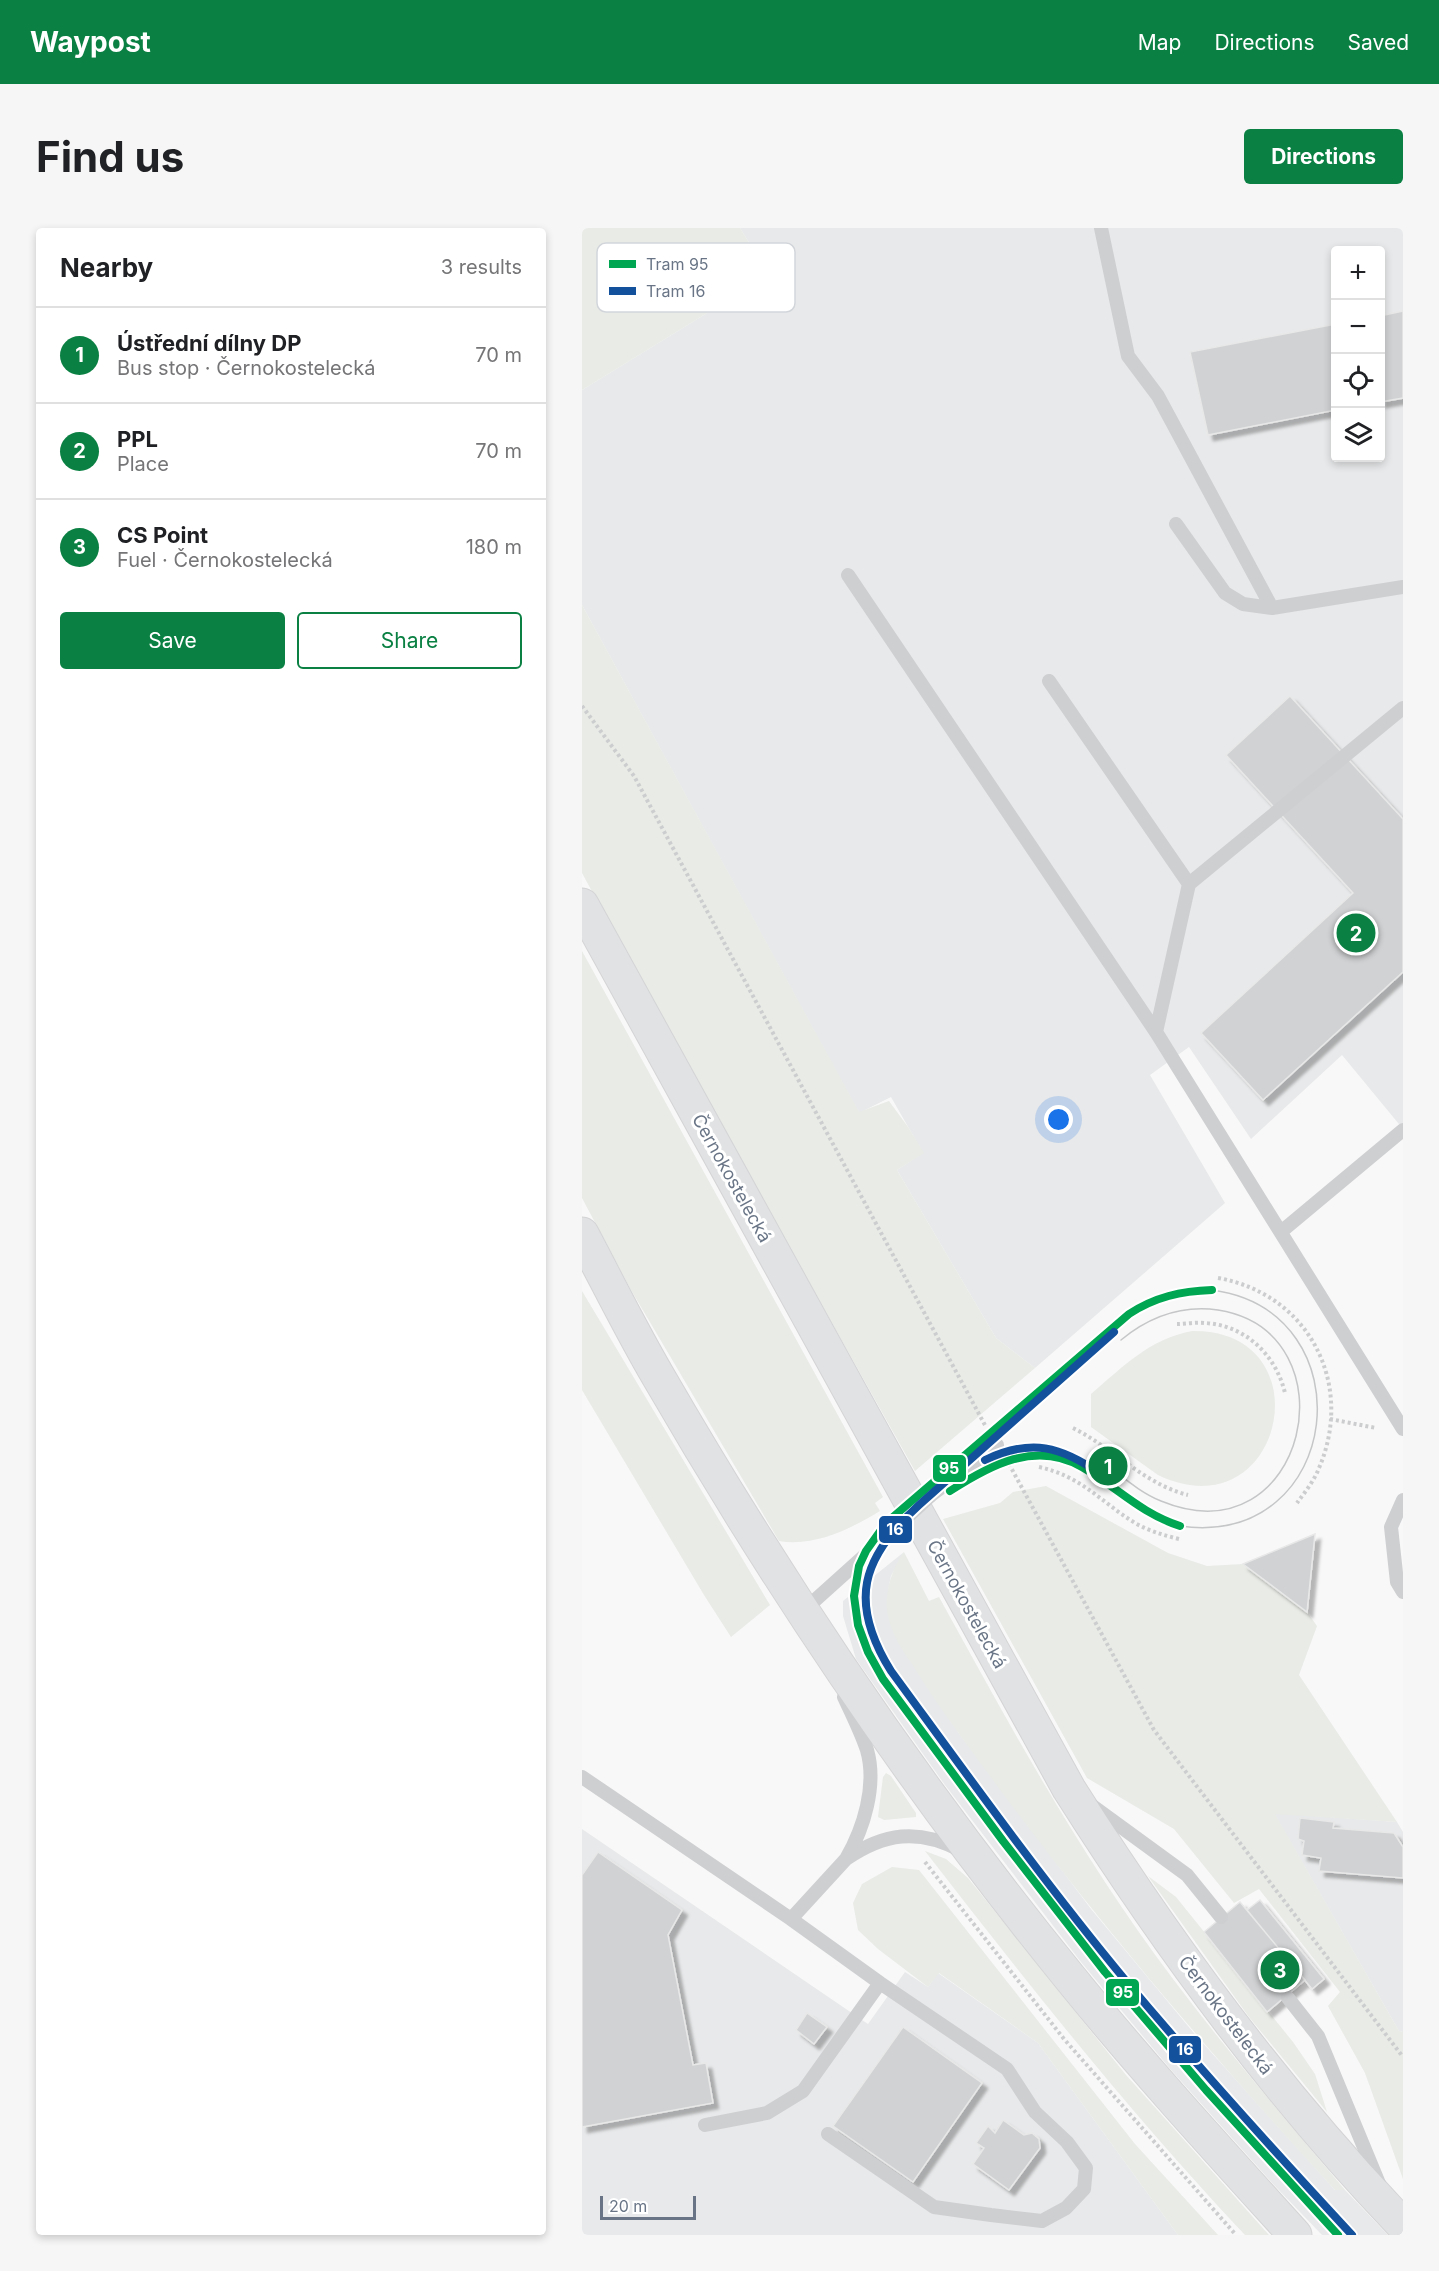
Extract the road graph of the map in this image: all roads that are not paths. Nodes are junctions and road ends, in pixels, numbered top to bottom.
1 (1101, 228) edge
2 (1176, 524) dead end
3 (848, 575) dead end
4 (1403, 587) edge
5 (1272, 608) junction
6 (1049, 681) dead end
7 (1403, 708) edge
8 (1189, 884) junction
9 (582, 906) edge
10 (1156, 1032) junction
11 (1403, 1130) edge
12 (1282, 1231) junction
13 (582, 1234) edge
14 (1402, 1428) edge
15 (997, 1445) road end
16 (1403, 1500) edge
17 (1403, 1592) edge
18 (809, 1622) junction
19 (582, 1777) edge
20 (1069, 1789) junction
21 (846, 1859) junction
22 (983, 1866) junction
23 (1221, 1917) dead end
24 (791, 1919) junction
25 (880, 1983) junction
26 (1288, 1998) dead end
27 (705, 2125) dead end
28 (828, 2134) dead end
29 (1397, 2219) edge
30 (1295, 2235) edge

1 - 5 lane
2 - 5 lane
3 - 10 lane
4 - 5 lane
6 - 8 lane
7 - 8 lane
8 - 10 lane
9 - 20 main road, Černokostelecká
10 - 12 lane
11 - 12 lane
12 - 14 lane
13 - 18 main road
15 - 18 lane, bridge
16 - 17 lane
18 - 21 lane
18 - 22 main road
19 - 24 lane
20 - 23 lane
20 - 29 main road, Černokostelecká
21 - 22 lane
21 - 24 lane
22 - 30 main road
24 - 25 lane
25 - 27 lane
25 - 28 lane
26 - 29 lane

